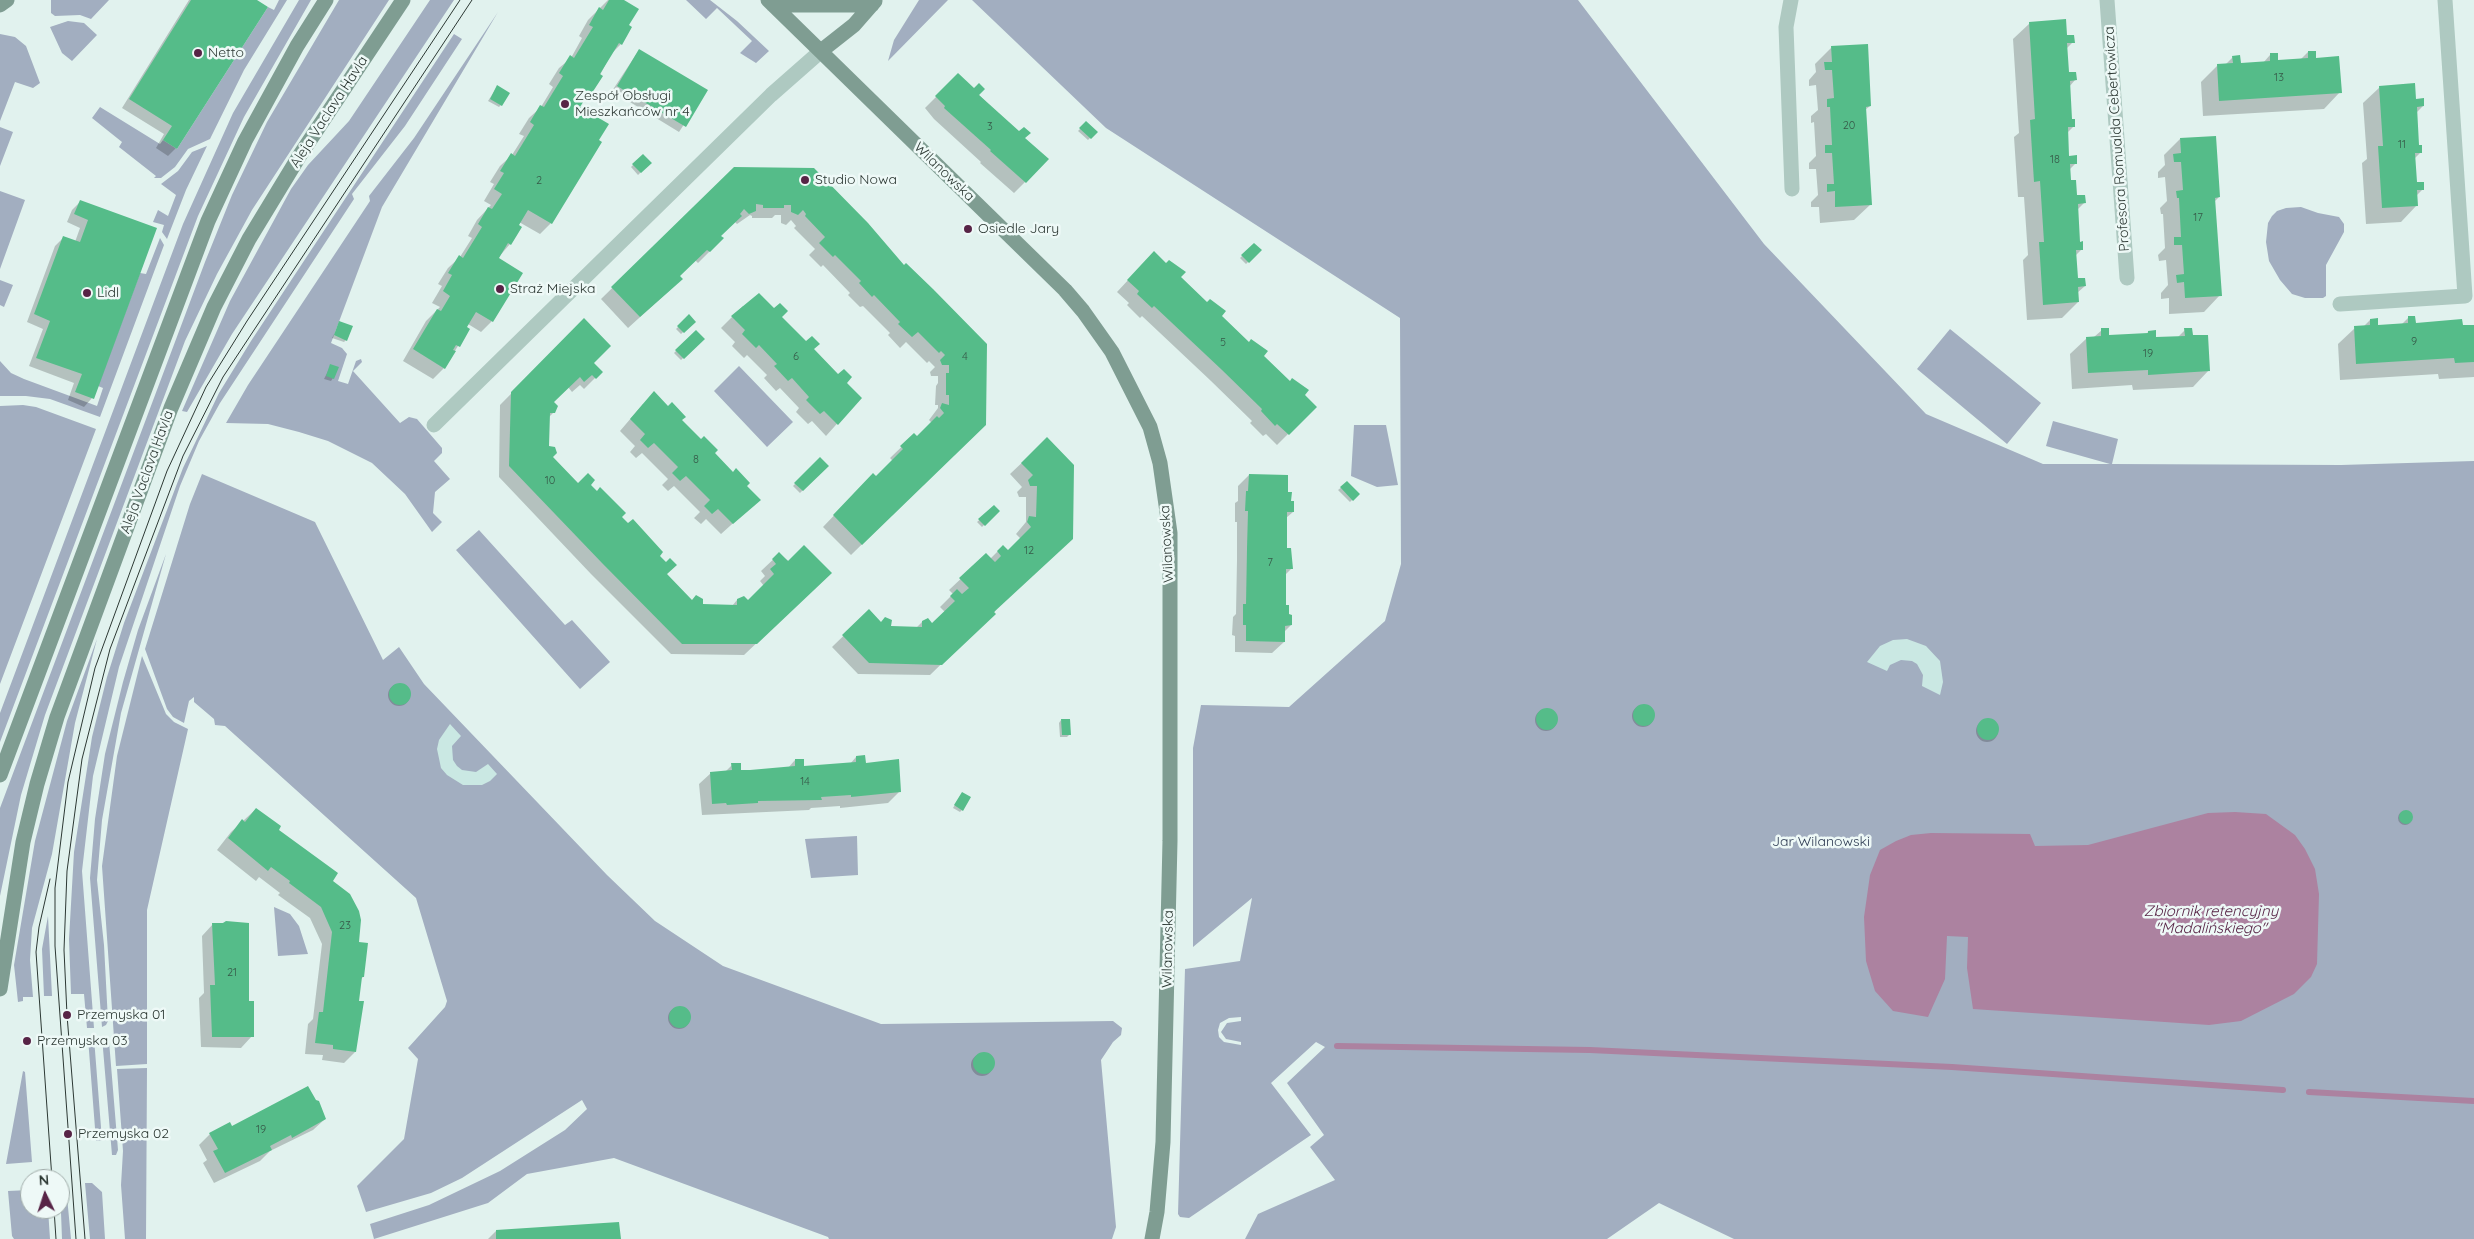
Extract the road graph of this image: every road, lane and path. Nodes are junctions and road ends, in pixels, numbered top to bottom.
1 (7, 0) edge
2 (326, 0) edge
3 (403, 0) edge
4 (1791, 0) edge
5 (2107, 0) edge
6 (2446, 0) edge
7 (770, 3) edge
8 (874, 3) edge
9 (0, 5) edge
10 (821, 51) junction
11 (1792, 189) dead end
12 (2127, 278) dead end
13 (2340, 304) dead end
14 (434, 424) dead end
15 (0, 775) edge
16 (0, 989) edge
17 (1152, 1239) edge

1 - 9 main road
2 - 15 main road
3 - 16 main road, Aleja Vaclava Havla
4 - 11 street
5 - 12 street, Profesora Romualda Cebertowicza
6 - 13 street
7 - 8 main road
7 - 10 main road, Wilanowska
8 - 10 main road
10 - 14 street
10 - 17 main road, Wilanowska

